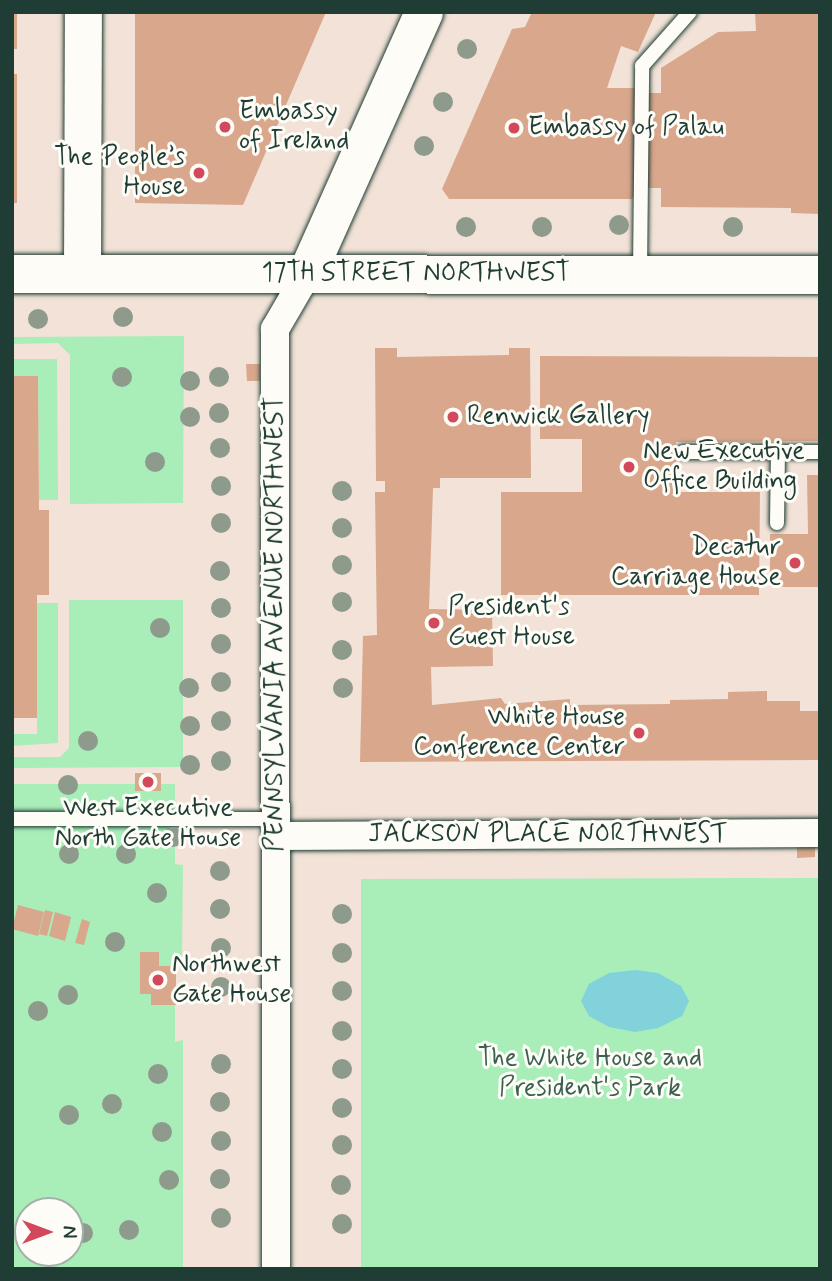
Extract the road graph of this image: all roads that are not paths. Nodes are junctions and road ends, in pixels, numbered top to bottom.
1 (83, 12) edge
2 (424, 12) edge
3 (690, 12) edge
4 (12, 274) edge
5 (82, 274) junction
6 (307, 274) junction
7 (640, 274) junction
8 (820, 275) edge
9 (683, 452) dead end
10 (778, 452) junction
11 (820, 452) edge
12 (777, 523) dead end
13 (12, 819) edge
14 (276, 827) junction
15 (820, 834) edge
16 (276, 1269) edge

1 - 5 street
2 - 6 main road, PENNSYLVANIA AVENUE NORTHWEST
3 - 7 lane
4 - 5 main road, 17TH STREET NORTHWEST
5 - 6 main road, 17TH STREET NORTHWEST
6 - 7 main road, 17TH STREET NORTHWEST
6 - 14 street, PENNSYLVANIA AVENUE NORTHWEST
7 - 8 main road, 17TH STREET NORTHWEST
9 - 10 lane
10 - 11 lane
10 - 12 lane
13 - 14 lane
14 - 15 street, JACKSON PLACE NORTHWEST
14 - 16 street, PENNSYLVANIA AVENUE NORTHWEST

